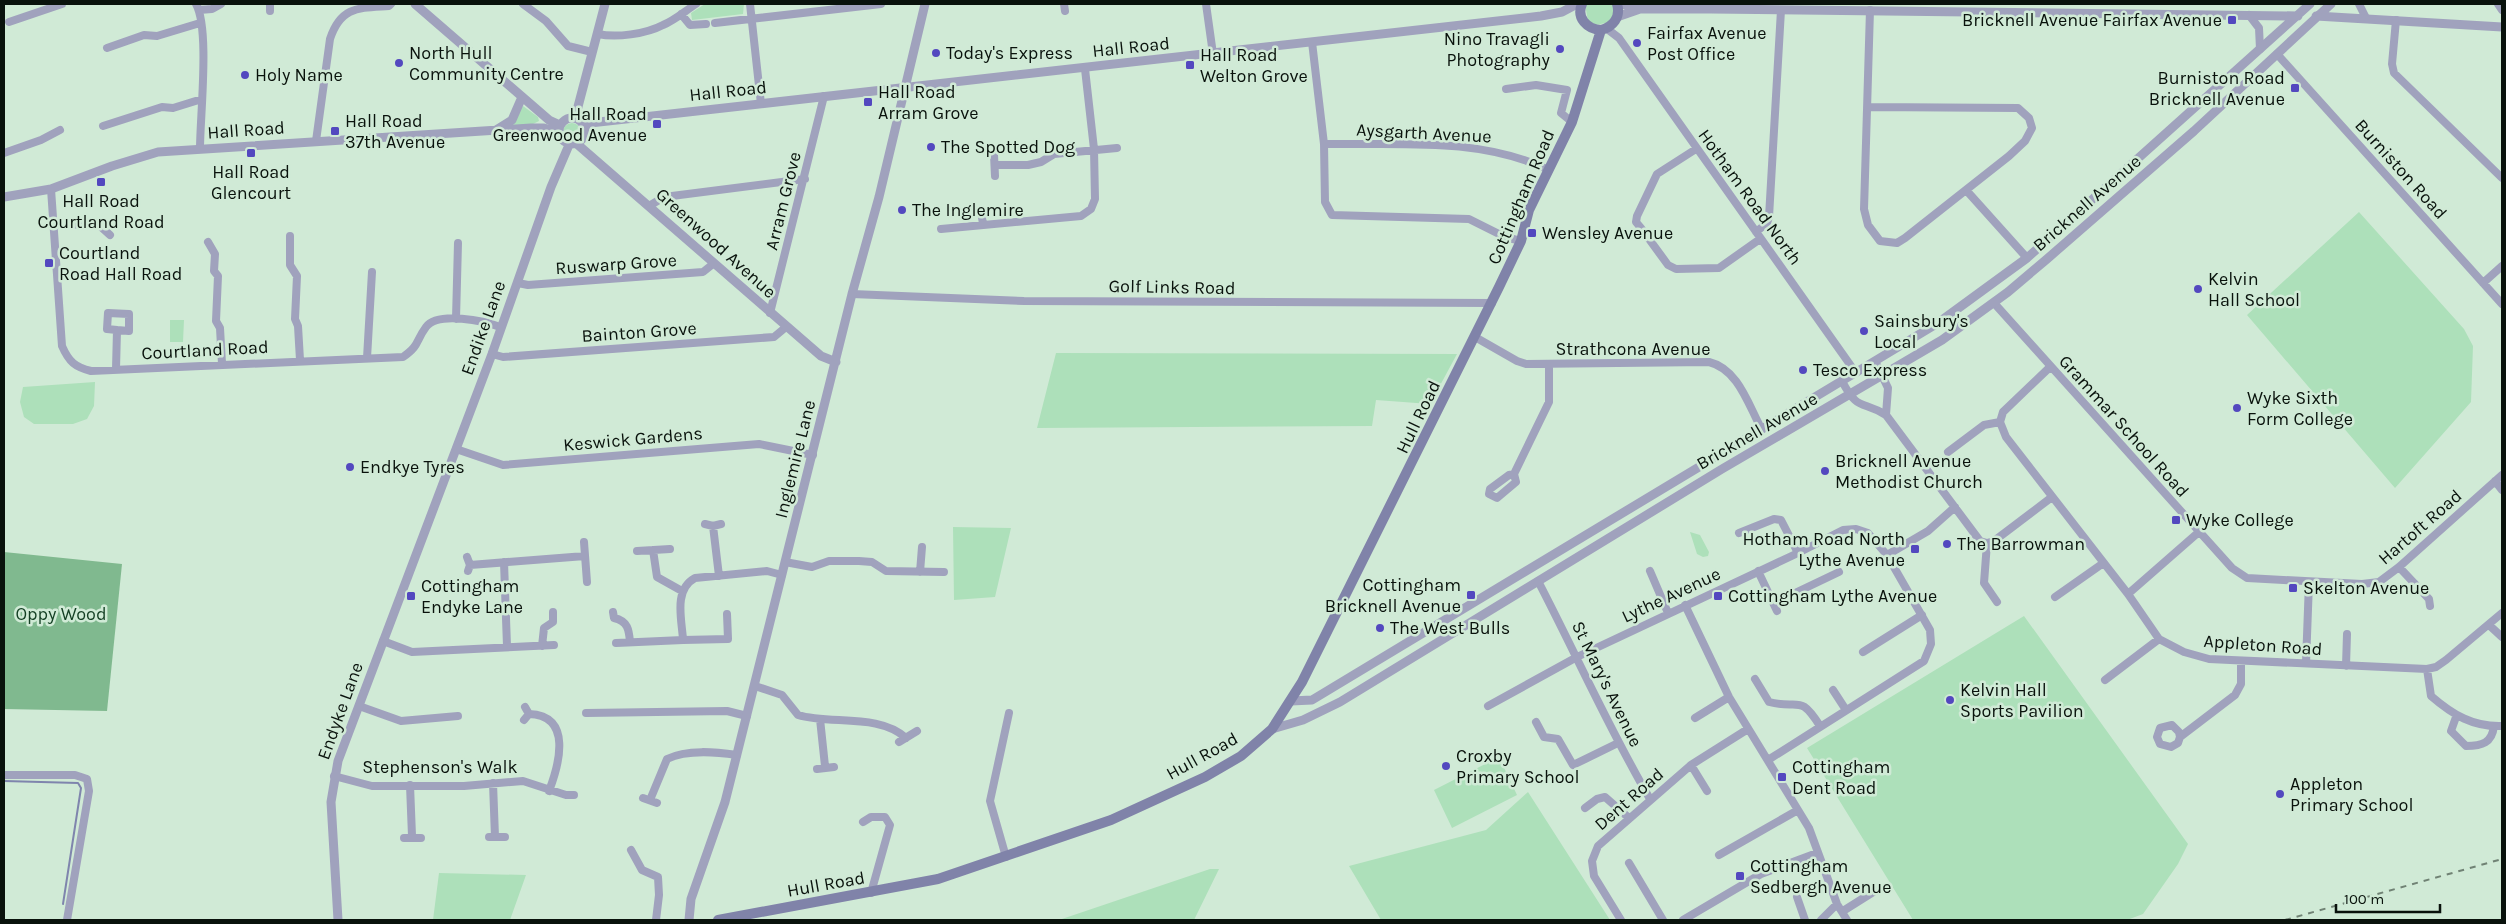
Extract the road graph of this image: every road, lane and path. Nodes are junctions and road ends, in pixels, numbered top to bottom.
1 (62, 4) edge
2 (221, 4) edge
3 (391, 4) edge
4 (415, 4) edge
5 (523, 4) edge
6 (605, 4) edge
7 (696, 4) edge
8 (750, 4) edge
9 (881, 4) edge
10 (925, 4) edge
11 (1206, 4) edge
12 (1577, 4) edge
13 (1582, 4) edge
14 (1617, 4) edge
15 (1622, 4) edge
16 (2310, 4) edge
17 (2331, 4) edge
18 (2359, 4) edge
19 (2498, 4) edge
20 (198, 7) edge
21 (1640, 9) junction
22 (1781, 10) junction
23 (1870, 10) junction
24 (2502, 10) edge
25 (1562, 12) junction
26 (681, 14) junction
27 (2249, 15) junction
28 (2297, 16) junction
29 (2317, 16) junction
30 (752, 18) junction
31 (2366, 18) junction
32 (2396, 20) junction
33 (8, 22) dead end
34 (200, 23) junction
35 (715, 23) dead end
36 (1585, 23) junction
37 (706, 24) dead end
38 (1610, 24) junction
39 (2502, 27) edge
40 (598, 34) junction
41 (1312, 42) junction
42 (107, 48) dead end
43 (2260, 49) junction
44 (592, 52) junction
45 (1214, 54) junction
46 (2277, 54) junction
47 (1588, 66) junction
48 (1085, 69) junction
49 (906, 87) junction
50 (1506, 90) dead end
51 (824, 96) junction
52 (522, 97) junction
53 (202, 99) junction
54 (761, 104) junction
55 (1868, 106) junction
56 (575, 118) junction
57 (1572, 122) junction
58 (103, 126) dead end
59 (585, 126) junction
60 (559, 129) junction
61 (60, 130) dead end
62 (496, 130) junction
63 (316, 141) junction
64 (1324, 144) junction
65 (573, 145) junction
66 (1117, 148) dead end
67 (200, 149) junction
68 (1696, 149) junction
69 (1094, 150) junction
70 (4, 153) edge
71 (994, 155) dead end
72 (995, 164) junction
73 (1549, 170) junction
74 (995, 176) dead end
75 (2502, 178) edge
76 (805, 179) junction
77 (51, 189) junction
78 (1966, 190) junction
79 (4, 197) edge
80 (649, 206) junction
81 (981, 210) dead end
82 (2079, 210) junction
83 (2090, 220) junction
84 (54, 224) junction
85 (983, 224) junction
86 (941, 229) dead end
87 (110, 235) dead end
88 (290, 236) dead end
89 (1758, 236) junction
90 (1521, 241) junction
91 (208, 242) dead end
92 (458, 243) dead end
93 (2027, 258) junction
94 (713, 264) junction
95 (2502, 266) edge
96 (372, 272) dead end
97 (518, 283) junction
98 (2483, 284) junction
99 (852, 294) junction
100 (1492, 303) junction
101 (1994, 303) junction
102 (2502, 304) edge
103 (770, 313) junction
104 (456, 319) junction
105 (500, 327) junction
106 (786, 327) junction
107 (117, 330) dead end
108 (1475, 337) junction
109 (492, 354) junction
110 (367, 358) junction
111 (300, 360) junction
112 (1875, 361) junction
113 (836, 362) junction
114 (222, 364) junction
115 (1549, 364) junction
116 (2050, 367) junction
117 (116, 369) junction
118 (1856, 372) junction
119 (1883, 375) junction
120 (1842, 381) junction
121 (1850, 396) junction
122 (1886, 415) junction
123 (2000, 422) junction
124 (1761, 428) junction
125 (456, 450) junction
126 (1948, 452) dead end
127 (813, 456) junction
128 (1514, 474) dead end
129 (2502, 475) edge
130 (2495, 481) junction
131 (2502, 490) edge
132 (2052, 497) junction
133 (1955, 507) junction
134 (427, 523) joint
135 (705, 524) dead end
136 (2200, 532) junction
137 (1739, 533) dead end
138 (584, 542) dead end
139 (1983, 542) junction
140 (922, 547) dead end
141 (653, 550) junction
142 (670, 550) dead end
143 (637, 551) dead end
144 (1798, 553) junction
145 (1887, 555) junction
146 (585, 556) junction
147 (504, 562) junction
148 (785, 562) junction
149 (469, 564) dead end
150 (2102, 564) junction
151 (2400, 567) junction
152 (2232, 568) joint
153 (1650, 571) dead end
154 (1758, 571) junction
155 (920, 572) junction
156 (944, 572) dead end
157 (1839, 572) dead end
158 (782, 574) junction
159 (719, 576) junction
160 (1538, 581) junction
161 (587, 582) dead end
162 (2309, 582) junction
163 (682, 591) junction
164 (2128, 594) junction
165 (2055, 597) dead end
166 (1997, 602) dead end
167 (1684, 605) junction
168 (2430, 606) dead end
169 (553, 612) dead end
170 (613, 612) dead end
171 (1668, 613) junction
172 (2502, 613) edge
173 (727, 614) dead end
174 (1922, 614) junction
175 (2489, 625) junction
176 (2347, 634) dead end
177 (2502, 637) edge
178 (2159, 639) junction
179 (683, 640) junction
180 (384, 641) junction
181 (630, 642) junction
182 (616, 643) dead end
183 (554, 645) dead end
184 (507, 646) junction
185 (542, 646) junction
186 (1863, 652) dead end
187 (1577, 656) junction
188 (2241, 662) junction
189 (2306, 663) junction
190 (2346, 666) junction
191 (2426, 669) junction
192 (1754, 678) dead end
193 (2105, 680) dead end
194 (755, 686) junction
195 (1833, 690) dead end
196 (1729, 697) junction
197 (1291, 701) junction
198 (359, 706) junction
199 (1492, 706) dead end
200 (1846, 710) junction
201 (526, 713) dead end
202 (1010, 713) dead end
203 (586, 714) dead end
204 (458, 716) dead end
205 (747, 716) junction
206 (2456, 717) junction
207 (1695, 718) dead end
208 (820, 719) junction
209 (1536, 722) dead end
210 (1820, 726) junction
211 (2498, 726) edge
212 (1272, 728) junction
213 (1748, 729) junction
214 (917, 731) dead end
215 (2180, 737) dead end
216 (1618, 743) junction
217 (737, 756) junction
218 (1768, 760) junction
219 (1691, 765) junction
220 (817, 769) dead end
221 (4, 775) edge
222 (334, 776) junction
223 (493, 784) junction
224 (410, 786) junction
225 (549, 791) junction
226 (1707, 791) dead end
227 (574, 794) dead end
228 (1650, 799) junction
229 (650, 800) dead end
230 (1585, 808) dead end
231 (1798, 810) junction
232 (1629, 818) junction
233 (863, 822) dead end
234 (505, 837) dead end
235 (421, 838) dead end
236 (630, 847) dead end
237 (1817, 853) junction
238 (1719, 855) dead end
239 (1006, 857) junction
240 (1629, 863) dead end
241 (1878, 889) dead end
242 (871, 893) junction
243 (1797, 897) dead end
244 (1837, 904) junction
245 (1843, 911) junction
246 (68, 920) edge
247 (338, 920) edge
248 (656, 920) edge
249 (690, 920) edge
250 (718, 920) edge
251 (1621, 920) edge
252 (1663, 920) edge
253 (1683, 920) edge
254 (1805, 920) edge
255 (1821, 920) edge
256 (1848, 920) edge

1 - 33 street
2 - 20 street
3 - 63 street
4 - 52 street
5 - 44 street
6 - 40 street
7 - 26 street
8 - 30 street
9 - 30 street
10 - 49 street, Inglemire Lane
11 - 45 street
12 - 25 street, Hall Road
13 - 36 main road, Cottingham Road
14 - 38 main road, Cottingham Road
15 - 21 street
16 - 28 street, Bricknell Avenue
17 - 29 street, Bricknell Avenue
18 - 31 street
19 - 24 street
20 - 34 street
21 - 22 street
21 - 38 street
22 - 23 street
22 - 89 street
23 - 27 street
23 - 55 street
25 - 36 street, Hall Road
25 - 41 street, Hall Road
26 - 37 street
26 - 40 street
27 - 28 street
27 - 43 street
28 - 29 street
28 - 43 street, Bricknell Avenue
29 - 31 street
29 - 46 street, Bricknell Avenue
30 - 35 street
30 - 54 street
31 - 32 street
32 - 39 street
32 - 75 street
34 - 42 street
34 - 53 street
36 - 38 main road
36 - 47 main road, Cottingham Road
38 - 47 main road, Cottingham Road
38 - 68 street, Hotham Road North
40 - 44 street
41 - 45 street, Hall Road
41 - 64 street
43 - 82 street, Bricknell Avenue
44 - 56 street
45 - 48 street, Hall Road
46 - 83 street, Bricknell Avenue
46 - 98 street, Burniston Road
47 - 57 main road, Cottingham Road
48 - 49 street, Hall Road
48 - 69 street
49 - 51 street, Hall Road
49 - 99 street, Inglemire Lane
50 - 57 street
51 - 54 street, Hall Road
51 - 76 street, Arram Grove
52 - 60 street
52 - 62 street
53 - 58 street
53 - 67 street
54 - 59 street, Hall Road
55 - 78 street
55 - 78 street
56 - 59 street
56 - 60 street
57 - 73 main road, Cottingham Road
59 - 65 street
60 - 62 street, Hall Road
60 - 65 street
61 - 70 street
62 - 63 street, Hall Road
63 - 67 street, Hall Road
64 - 73 street, Aysgarth Avenue
64 - 90 street
65 - 80 street, Greenwood Avenue
65 - 97 street, Endike Lane
66 - 69 street
67 - 77 street, Hall Road
68 - 89 street, Hotham Road North
68 - 89 street
69 - 72 street
69 - 85 street
71 - 72 street
72 - 74 street
73 - 90 main road, Cottingham Road
76 - 80 street
76 - 103 street, Arram Grove
77 - 79 street, Hall Road
77 - 84 street, Courtland Road
78 - 93 street
80 - 94 street, Greenwood Avenue
81 - 85 street
82 - 83 street
82 - 93 street, Bricknell Avenue
83 - 101 street, Bricknell Avenue
84 - 87 street
84 - 117 street, Courtland Road
85 - 86 street
88 - 111 street
89 - 118 street, Hotham Road North
90 - 100 main road, Cottingham Road
91 - 114 street
92 - 104 street
93 - 112 street, Bricknell Avenue
94 - 97 street, Ruswarp Grove
94 - 103 street, Greenwood Avenue
95 - 98 street
96 - 110 street
97 - 105 street, Endike Lane
98 - 102 street, Burniston Road
99 - 100 street, Golf Links Road
99 - 113 street, Inglemire Lane
100 - 108 main road, Cottingham Road
101 - 116 street, Grammar School Road
101 - 119 street, Bricknell Avenue
103 - 106 street, Greenwood Avenue
104 - 105 street, Courtland Road
104 - 110 street, Courtland Road
105 - 109 street, Endike Lane
106 - 109 street, Bainton Grove
106 - 113 street, Greenwood Avenue
107 - 117 street
108 - 115 street, Strathcona Avenue
108 - 197 main road, Hull Road
109 - 125 street, Endike Lane
110 - 111 street, Courtland Road
111 - 114 street, Courtland Road
112 - 118 street, Bricknell Avenue
112 - 119 street
113 - 127 street, Inglemire Lane
114 - 117 street, Courtland Road
115 - 124 street, Strathcona Avenue
115 - 128 street
116 - 123 street
116 - 136 street, Grammar School Road
118 - 120 street, Bricknell Avenue
119 - 121 street, Bricknell Avenue
119 - 122 street
120 - 121 street
120 - 124 street, Bricknell Avenue
121 - 122 street
121 - 160 street, Bricknell Avenue
122 - 133 street
123 - 126 street
123 - 132 street, Appleton Road
124 - 197 street, Bricknell Avenue
125 - 127 street, Keswick Gardens
125 - 134 street, Endike Lane
127 - 148 street, Inglemire Lane
129 - 130 street, Hartoft Road
130 - 131 street
130 - 151 street, Hartoft Road
132 - 139 street
132 - 150 street, Appleton Road
133 - 139 street
133 - 145 street
134 - 180 street, Endyke Lane
135 - 159 street
136 - 152 street, Grammar School Road
136 - 164 street
137 - 144 street
138 - 146 street
139 - 166 street
140 - 155 street
141 - 142 street
141 - 143 street
141 - 163 street
144 - 145 street, Lythe Avenue
144 - 154 street, Lythe Avenue
145 - 174 street, Lythe Avenue
146 - 147 street
146 - 161 street
147 - 149 street
147 - 184 street
148 - 155 street
148 - 158 street, Inglemire Lane
150 - 164 street, Appleton Road
150 - 165 street
151 - 162 street, Hartoft Road
151 - 168 street
152 - 162 street, Hartoft Road
153 - 171 street
154 - 157 street
154 - 167 street, Lythe Avenue
155 - 156 street
158 - 159 street
158 - 194 street, Inglemire Lane
159 - 163 street
160 - 187 street, St Mary's Avenue
160 - 212 street, Bricknell Avenue
162 - 189 street
163 - 179 street
164 - 178 street, Appleton Road
167 - 171 street, Lythe Avenue
167 - 196 street
169 - 185 street
170 - 181 street
171 - 187 street, Lythe Avenue
172 - 175 street, Appleton Road
173 - 179 street
174 - 186 street
174 - 200 street, Lythe Avenue
175 - 177 street
175 - 191 street, Appleton Road
176 - 190 street
178 - 188 street, Appleton Road
178 - 193 street
179 - 181 street
180 - 184 street
180 - 198 street, Endyke Lane
181 - 182 street
183 - 185 street
184 - 185 street
187 - 199 street, Lythe Avenue
187 - 216 street, St Mary's Avenue
188 - 189 street, Appleton Road
188 - 215 street
189 - 190 street, Appleton Road
190 - 191 street, Appleton Road
191 - 206 street
192 - 210 street
194 - 205 street, Inglemire Lane
194 - 208 street
195 - 200 street
196 - 207 street
196 - 213 street
197 - 212 main road, Hull Road
198 - 204 street
198 - 222 street, Endyke Lane
200 - 210 street, Lythe Avenue
201 - 225 street
202 - 239 street
203 - 205 street
205 - 217 street, Inglemire Lane
206 - 211 street
206 - 211 street
208 - 214 street
208 - 220 street
209 - 216 street
210 - 218 street, Lythe Avenue
212 - 239 main road, Hull Road
213 - 218 street
213 - 219 street, Dent Road
216 - 228 street, St Mary's Avenue
217 - 229 street
217 - 249 street, Inglemire Lane
218 - 231 street
219 - 226 street
219 - 228 street, Dent Road
221 - 246 street
222 - 224 street, Stephenson's Walk
222 - 247 street, Endyke Lane
223 - 224 street, Stephenson's Walk
223 - 225 street, Stephenson's Walk
223 - 234 street
224 - 235 street
225 - 227 street, Stephenson's Walk
228 - 232 street, Dent Road
230 - 232 street
231 - 237 street
231 - 238 street
232 - 251 street, Dent Road
233 - 242 street
236 - 248 street
237 - 244 street
237 - 253 street
239 - 242 main road, Hull Road
240 - 252 street
241 - 245 street
242 - 250 main road, Hull Road
243 - 254 street
244 - 245 street
244 - 255 street
245 - 256 street

